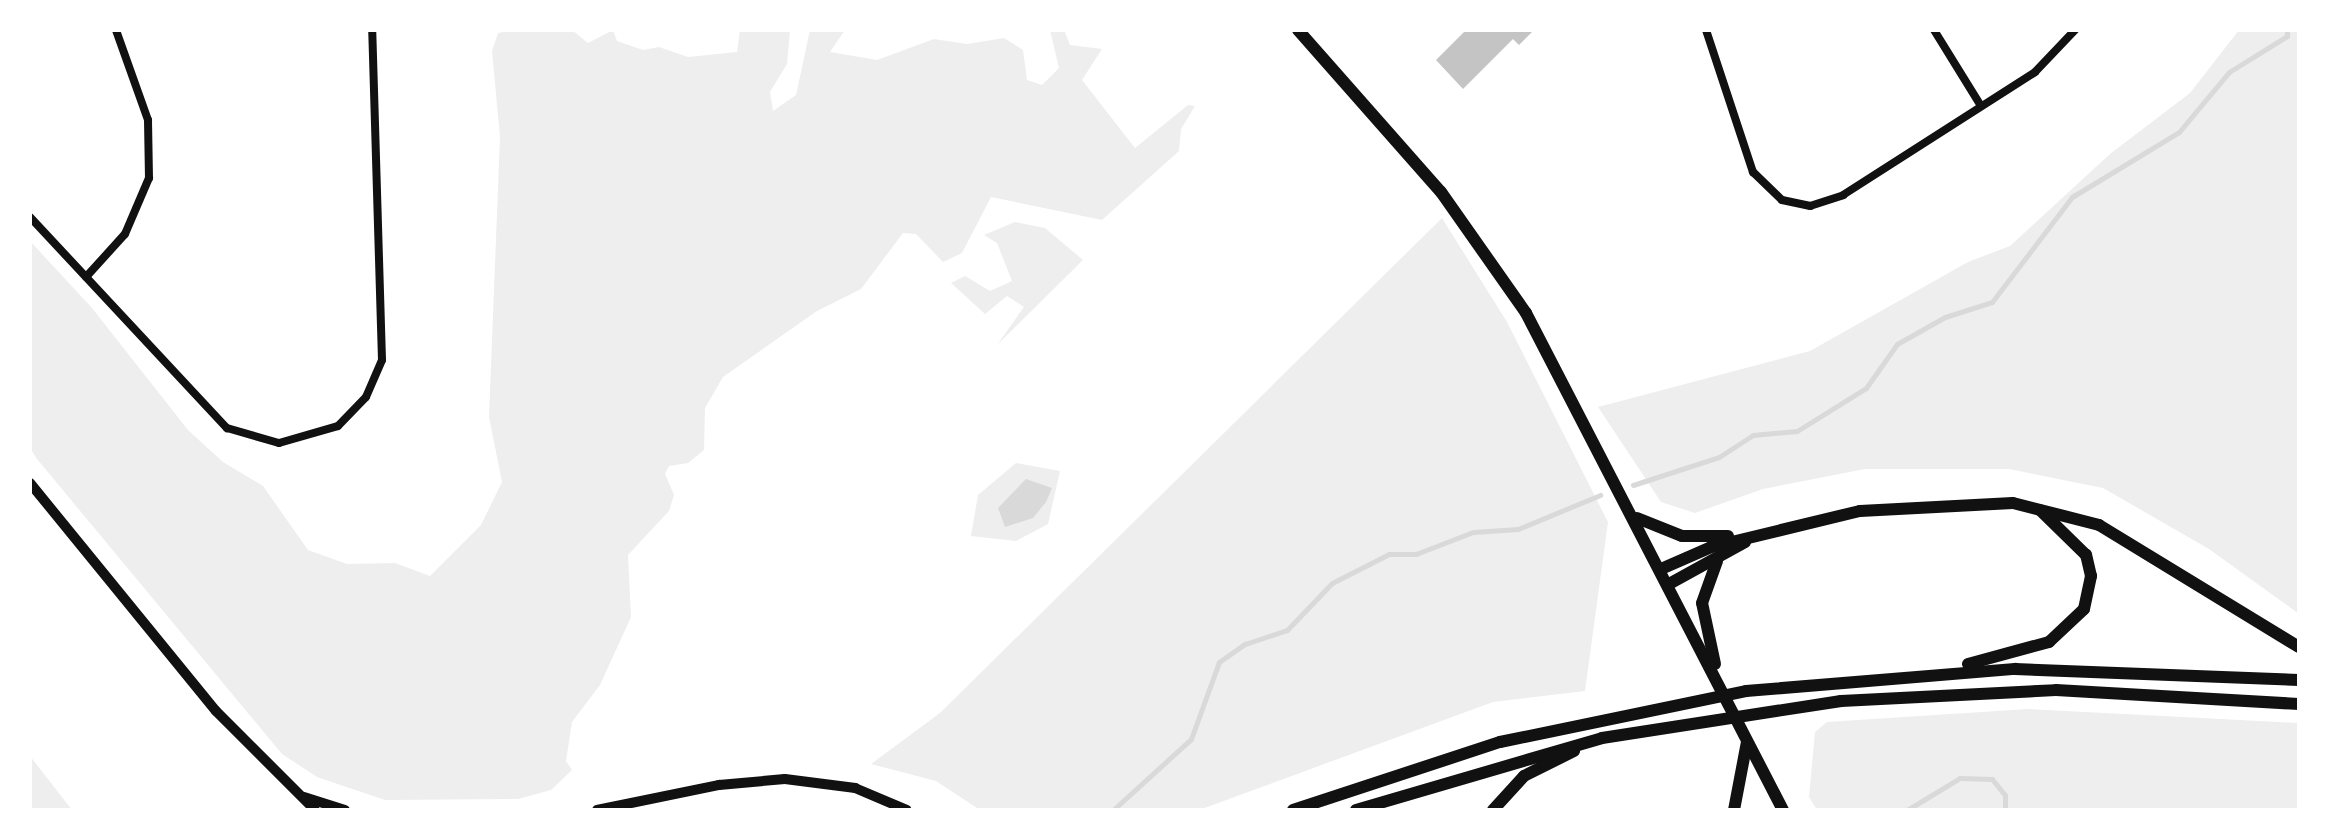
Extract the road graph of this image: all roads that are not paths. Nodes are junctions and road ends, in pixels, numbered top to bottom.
1 (116, 30) edge
2 (372, 30) edge
3 (1298, 30) edge
4 (1706, 30) edge
5 (1934, 30) edge
6 (2075, 30) edge
7 (1982, 106) junction
8 (30, 217) edge
9 (86, 277) junction
10 (30, 483) edge
11 (2033, 506) junction
12 (1636, 518) junction
13 (1756, 535) junction
14 (1717, 561) junction
15 (1661, 569) junction
16 (1669, 584) junction
17 (2299, 647) edge
18 (1930, 671) junction
19 (2299, 680) edge
20 (1720, 689) junction
21 (2299, 704) edge
22 (1602, 738) junction
23 (1747, 742) junction
24 (303, 796) junction
25 (314, 810) edge
26 (345, 810) edge
27 (597, 810) edge
28 (907, 810) edge
29 (1294, 810) edge
30 (1356, 810) edge
31 (1494, 810) edge
32 (1734, 810) edge
33 (1783, 810) edge

1 - 9 street
2 - 9 street
3 - 12 highway
4 - 7 street
5 - 7 street
6 - 7 street
8 - 9 street
10 - 24 main road
11 - 13 highway
11 - 17 highway
11 - 18 highway
12 - 13 highway
12 - 15 highway
13 - 14 highway
13 - 15 highway
14 - 16 highway
14 - 20 highway
15 - 16 highway
16 - 20 highway
18 - 19 highway
18 - 29 highway
20 - 23 highway
21 - 22 highway
22 - 30 highway
22 - 31 highway
23 - 32 highway
23 - 33 highway
24 - 25 main road
24 - 26 main road
27 - 28 main road

